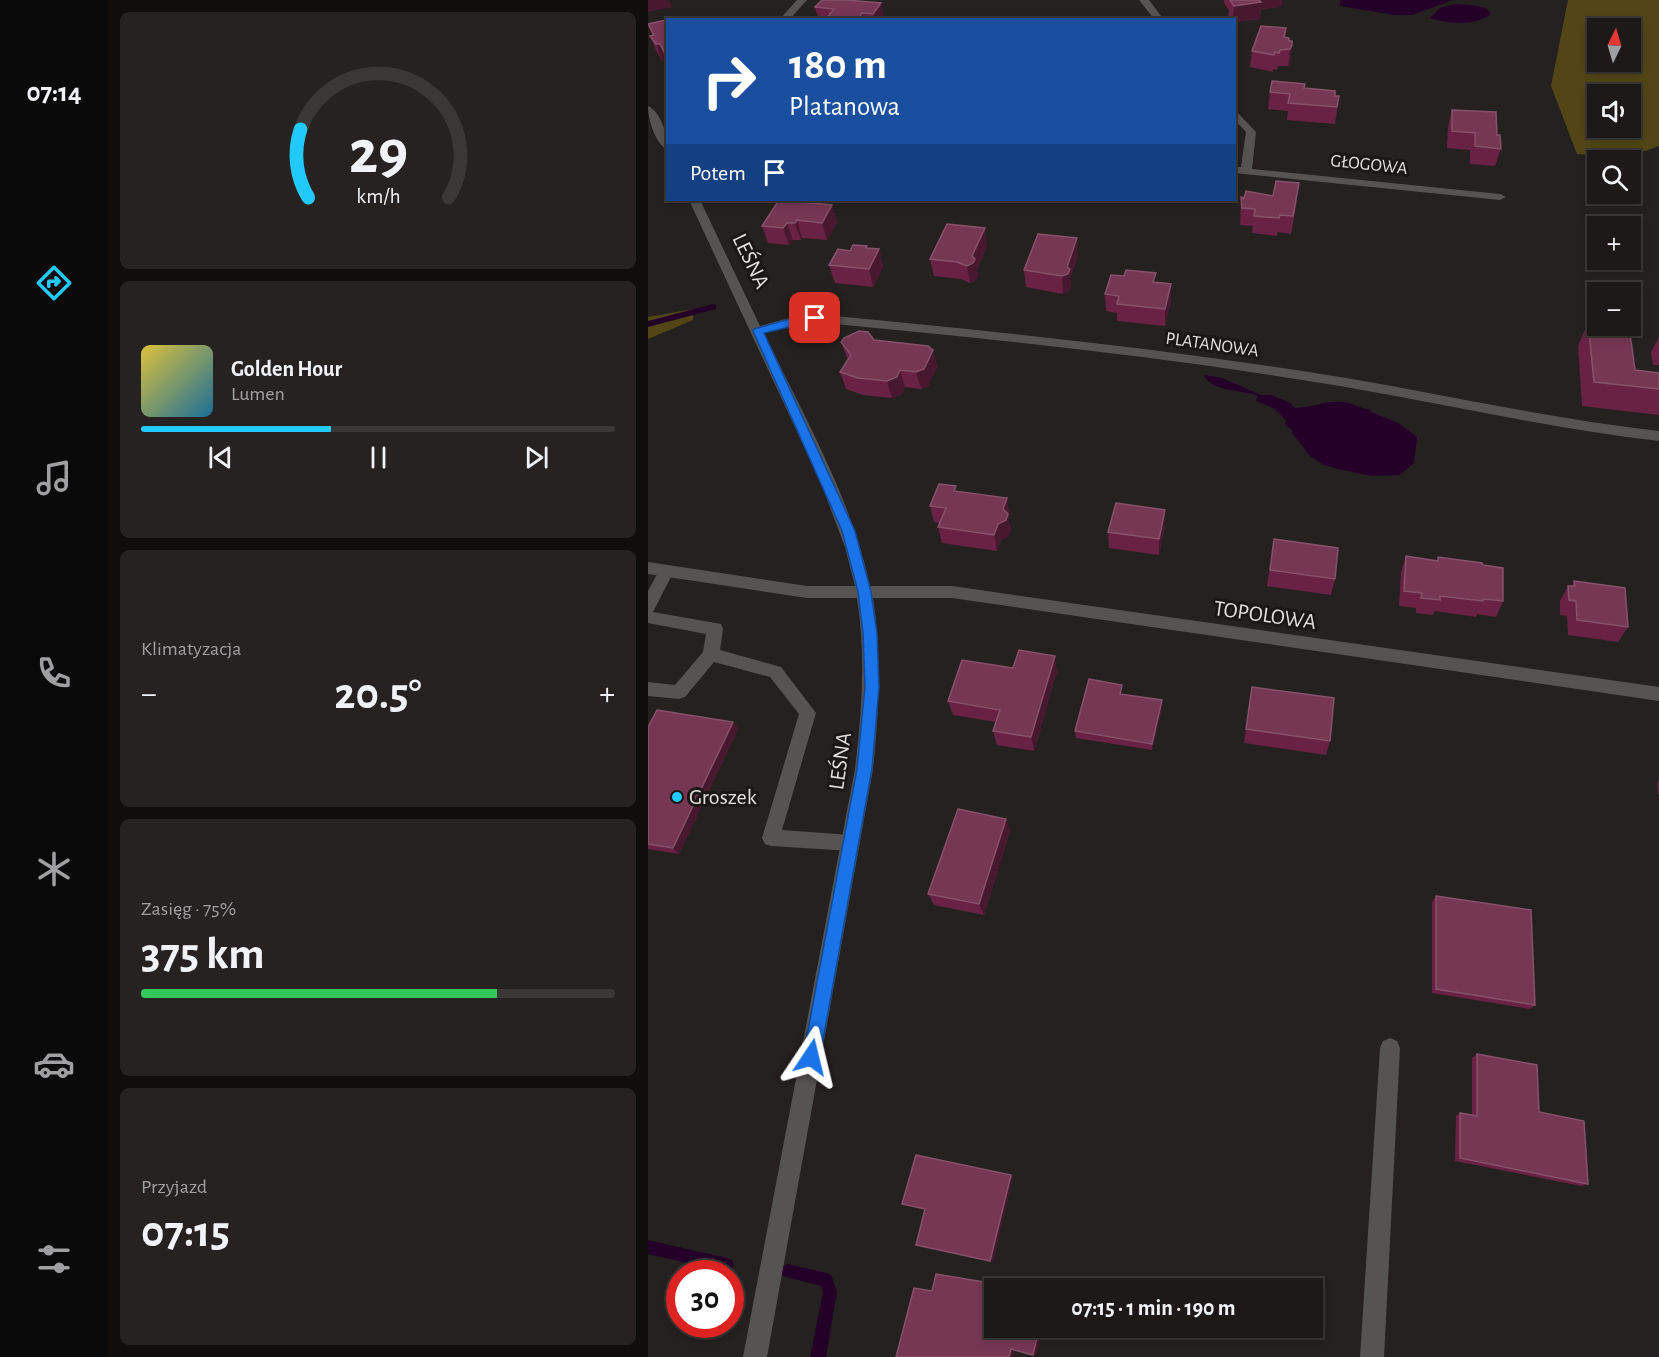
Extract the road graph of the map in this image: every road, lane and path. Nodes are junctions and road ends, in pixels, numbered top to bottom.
1 (802, 0) edge
2 (1144, 0) edge
3 (785, 18) edge
4 (1158, 18) edge
5 (648, 109) edge
6 (1236, 114) edge
7 (664, 131) edge
8 (1240, 170) edge
9 (1500, 197) dead end
10 (694, 201) edge
11 (758, 331) junction
12 (1659, 436) edge
13 (648, 568) edge
14 (666, 571) junction
15 (864, 592) junction
16 (648, 607) edge
17 (648, 617) edge
18 (711, 654) junction
19 (648, 689) edge
20 (1659, 694) edge
21 (851, 843) junction
22 (1390, 1048) dead end
23 (755, 1357) edge
24 (1372, 1357) edge

1 - 3 street
2 - 4 street
5 - 7 street
6 - 8 street
8 - 9 street, GŁOGOWA
10 - 11 street, LEŚNA
11 - 12 street, PLATANOWA
11 - 15 street, LEŚNA
13 - 14 street, TOPOLOWA
14 - 15 street, TOPOLOWA
14 - 16 street
15 - 20 street, TOPOLOWA
15 - 21 street, LEŚNA
17 - 18 street
18 - 19 street
18 - 21 street
21 - 23 street, LEŚNA
22 - 24 street

